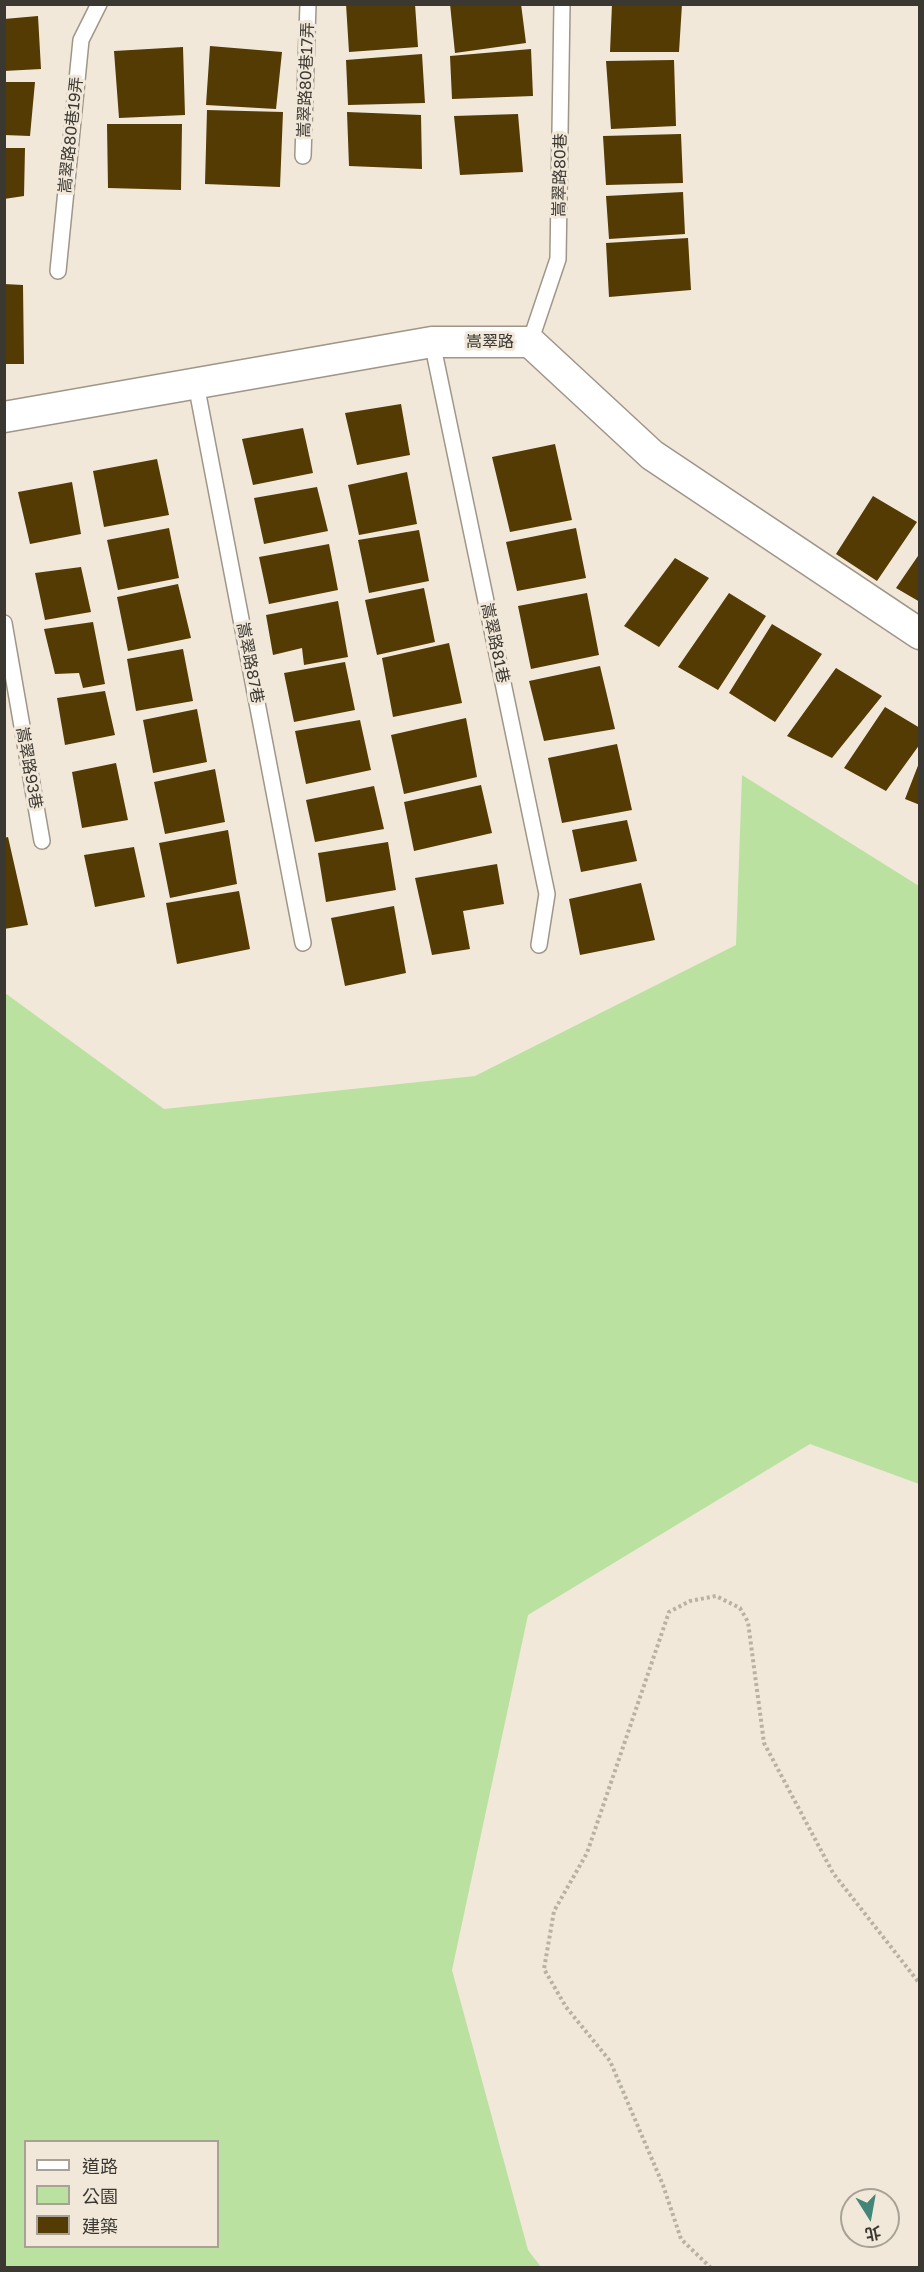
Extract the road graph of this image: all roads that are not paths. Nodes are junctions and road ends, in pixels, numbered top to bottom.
1 (99, 4) edge
2 (308, 4) edge
3 (562, 4) edge
4 (303, 156) dead end
5 (58, 271) dead end
6 (432, 342) junction
7 (530, 342) junction
8 (196, 384) junction
9 (4, 417) edge
10 (4, 623) edge
11 (920, 634) edge
12 (42, 841) dead end
13 (303, 943) dead end
14 (539, 945) dead end

1 - 5 lane, 嵩翠路80巷19弄
2 - 4 lane, 嵩翠路80巷17弄
3 - 7 lane, 嵩翠路80巷
6 - 7 street, 嵩翠路
6 - 8 street, 嵩翠路
6 - 14 lane, 嵩翠路81巷
7 - 11 street, 嵩翠路
8 - 9 street, 嵩翠路
8 - 13 lane, 嵩翠路87巷
10 - 12 lane, 嵩翠路93巷

